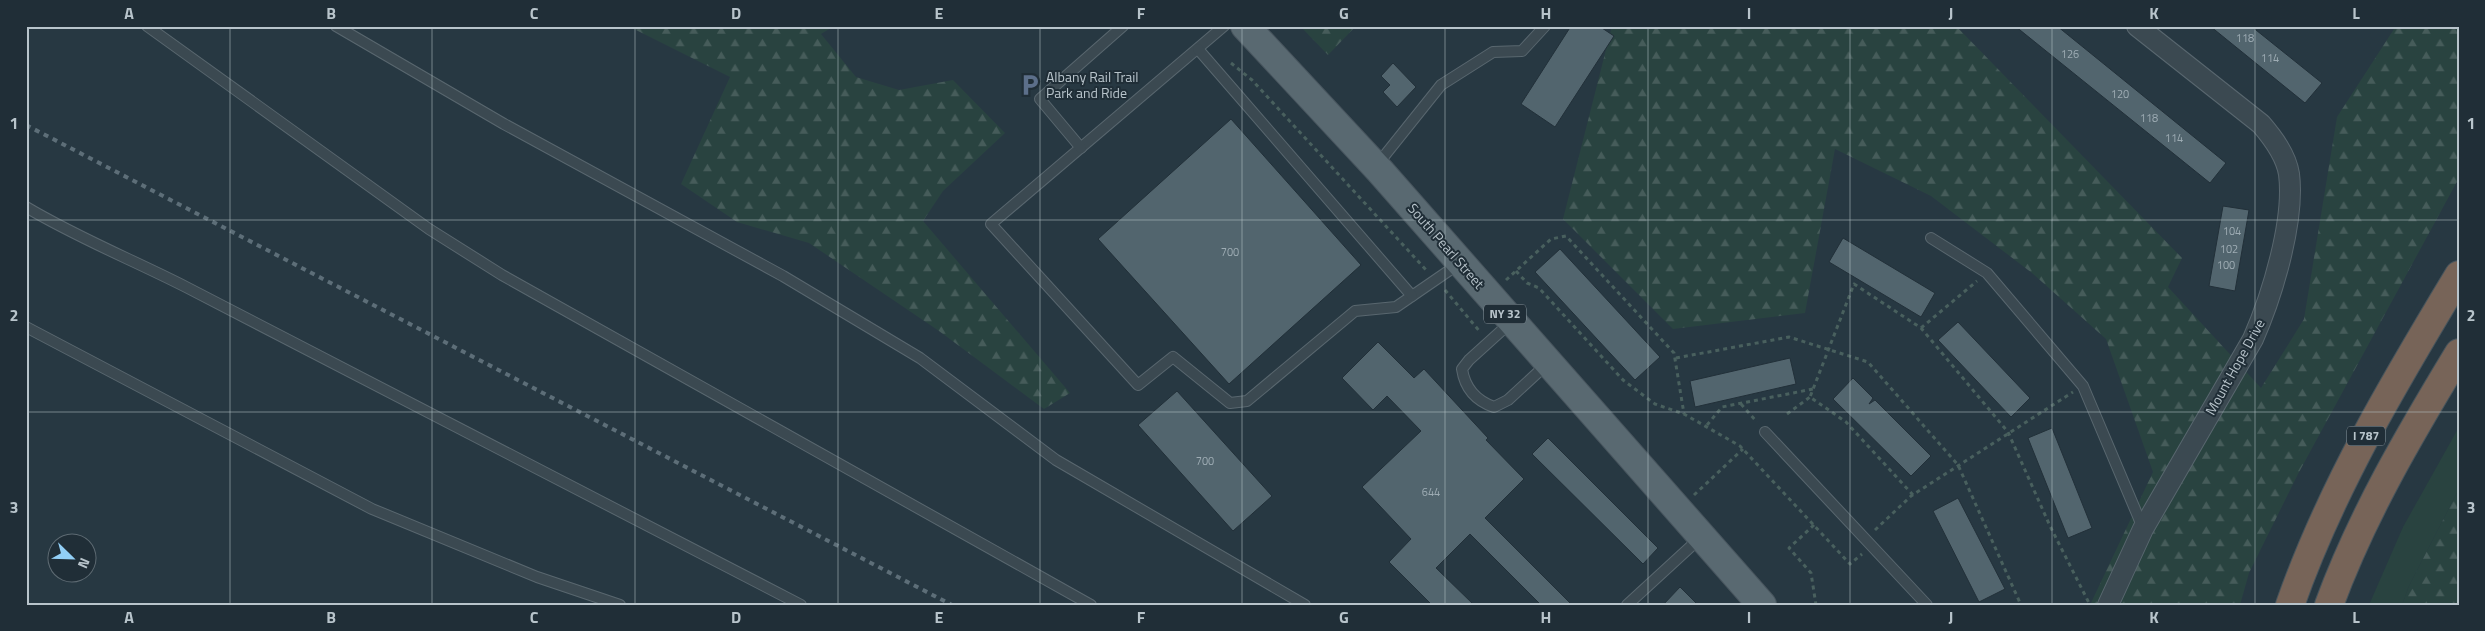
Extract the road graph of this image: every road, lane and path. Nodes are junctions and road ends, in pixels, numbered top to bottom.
1 (147, 26) edge
2 (336, 26) edge
3 (1123, 26) edge
4 (1224, 26) edge
5 (1245, 26) edge
6 (1545, 26) edge
7 (2137, 26) edge
8 (1208, 40) junction
9 (1198, 49) junction
10 (1081, 148) junction
11 (1376, 166) junction
12 (26, 207) edge
13 (1931, 238) dead end
14 (1460, 262) junction
15 (1516, 271) junction
16 (1987, 273) junction
17 (2459, 275) edge
18 (1436, 280) junction
19 (1489, 295) junction
20 (1412, 296) junction
21 (1512, 322) junction
22 (26, 327) edge
23 (1921, 328) junction
24 (1489, 342) junction
25 (1828, 349) junction
26 (2459, 353) edge
27 (1676, 358) junction
28 (1542, 369) junction
29 (2083, 386) junction
30 (1813, 389) junction
31 (1810, 397) junction
32 (1741, 404) junction
33 (1684, 414) junction
34 (1787, 414) dead end
35 (1706, 426) junction
36 (1765, 432) joint
37 (2008, 432) junction
38 (1743, 449) junction
39 (1958, 465) junction
40 (1913, 494) junction
41 (1691, 497) dead end
42 (1814, 525) junction
43 (2143, 529) junction
44 (1701, 537) junction
45 (1869, 542) junction
46 (2020, 604) edge
47 (620, 605) edge
48 (801, 605) edge
49 (1091, 605) edge
50 (1305, 605) edge
51 (1627, 605) edge
52 (1762, 605) edge
53 (1816, 605) edge
54 (1927, 605) edge
55 (2092, 605) edge
56 (2108, 605) edge
57 (2290, 605) edge
58 (2329, 605) edge

1 - 49 lane
2 - 50 lane
3 - 10 lane
4 - 8 lane
5 - 11 main road, South Pearl Street / NY 32
6 - 11 lane
7 - 43 street, Mount Hope Drive
8 - 9 lane
8 - 18 path
9 - 10 lane
9 - 20 lane
10 - 20 lane
11 - 14 main road, South Pearl Street / NY 32
12 - 48 lane
13 - 16 lane
14 - 18 lane
14 - 19 main road, South Pearl Street / NY 32
15 - 19 path
15 - 27 path
15 - 33 path
16 - 23 path
16 - 29 lane
17 - 57 highway, I 787
18 - 20 lane
18 - 24 path
19 - 21 main road, South Pearl Street / NY 32
21 - 24 lane
21 - 28 main road, South Pearl Street / NY 32
22 - 47 lane
23 - 25 path
23 - 37 path
24 - 28 lane
25 - 27 path
25 - 30 path
25 - 39 path
26 - 58 highway, I 787
27 - 33 path
28 - 44 main road, South Pearl Street / NY 32
29 - 37 path
29 - 43 lane
30 - 31 path
30 - 32 path
31 - 34 path
31 - 40 path
32 - 35 path
32 - 36 path
33 - 35 path
35 - 38 path
36 - 45 lane
37 - 39 path
37 - 55 path
38 - 41 path
38 - 42 path
39 - 40 path
39 - 46 path
40 - 45 path
42 - 45 path
42 - 53 path
43 - 56 street, Mount Hope Drive
44 - 51 lane
44 - 52 main road, South Pearl Street / NY 32
45 - 54 lane

